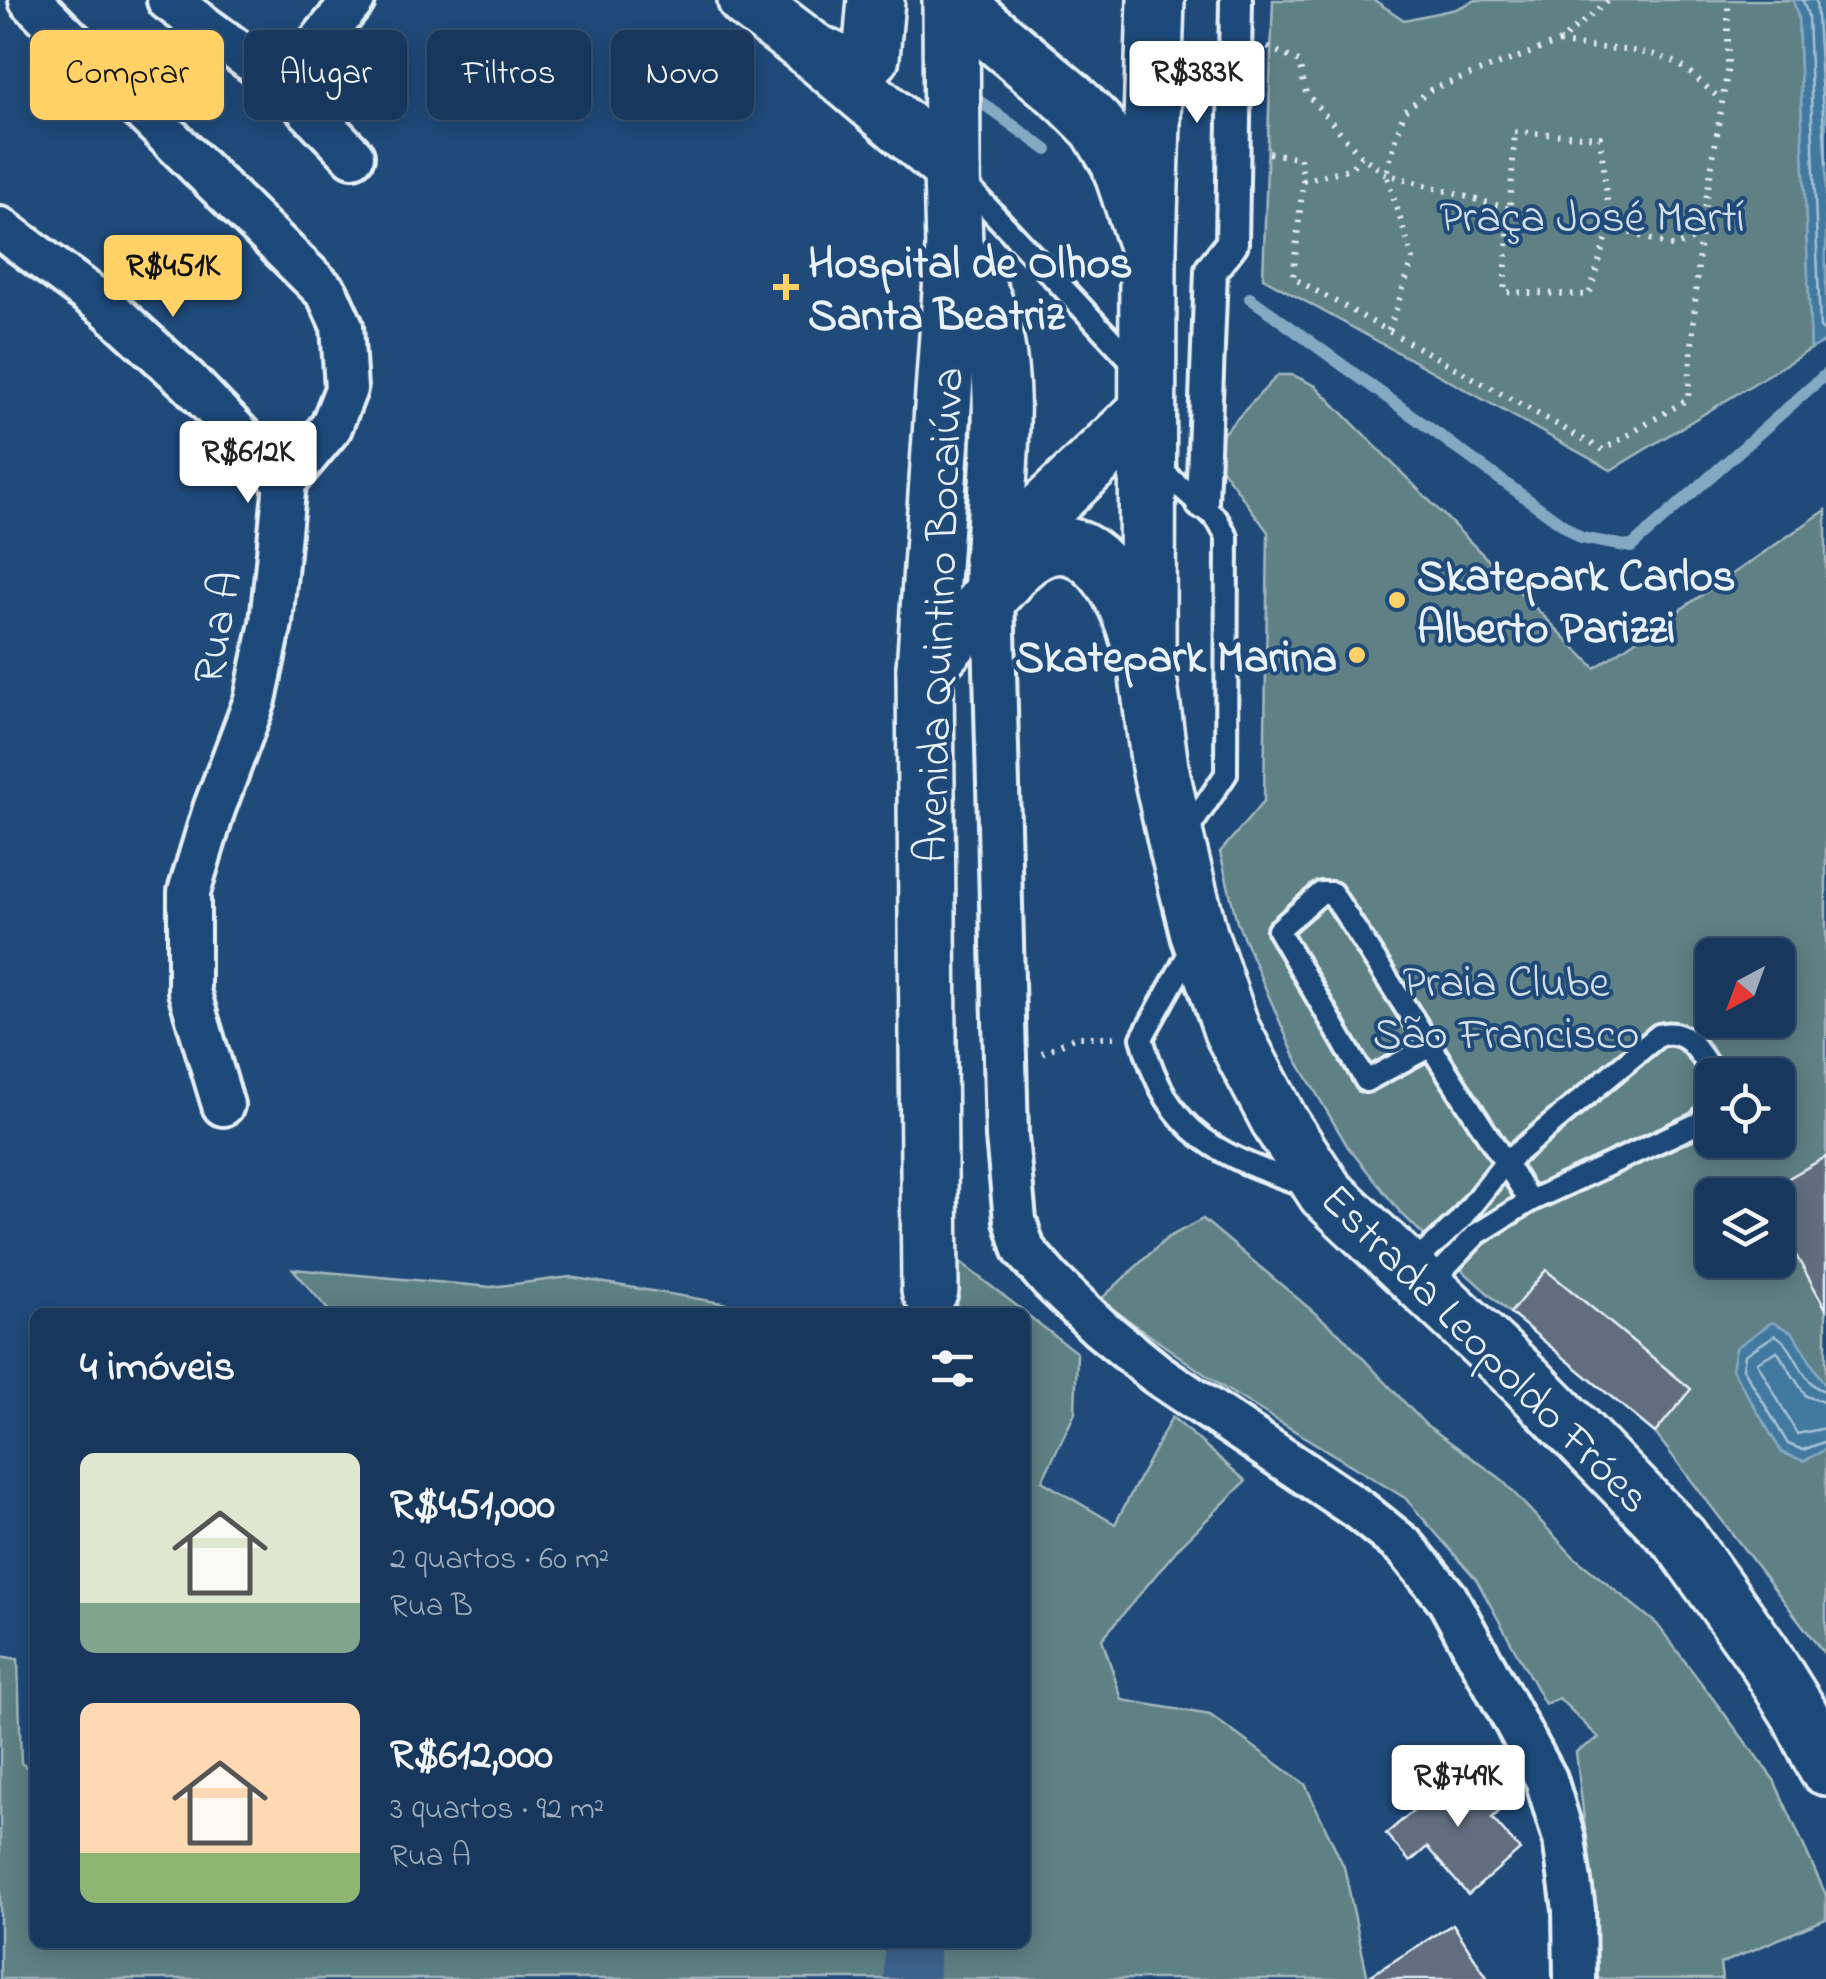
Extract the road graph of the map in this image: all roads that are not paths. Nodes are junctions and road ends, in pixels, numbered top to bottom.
1 (30, 0) edge
2 (168, 0) edge
3 (354, 0) edge
4 (746, 0) edge
5 (876, 0) edge
6 (952, 0) edge
7 (1156, 0) edge
8 (1236, 0) edge
9 (329, 30) edge
10 (813, 51) junction
11 (244, 56) edge
12 (318, 120) edge
13 (353, 156) dead end
14 (952, 169) junction
15 (0, 228) edge
16 (954, 248) junction
17 (1148, 249) junction
18 (1147, 416) junction
19 (285, 482) junction
20 (1202, 503) junction
21 (993, 575) junction
22 (925, 669) junction
23 (1147, 669) junction
24 (1177, 845) junction
25 (1199, 934) junction
26 (1429, 1046) junction
27 (1702, 1058) edge
28 (223, 1105) dead end
29 (1695, 1124) edge
30 (1505, 1164) junction
31 (1326, 1193) junction
32 (1530, 1201) junction
33 (1416, 1279) junction
34 (930, 1290) dead end
35 (1826, 1766) edge
36 (1575, 1979) edge

1 - 19 street
2 - 11 street
3 - 9 street
4 - 10 main road
5 - 10 main road
6 - 14 main road, Avenida Quintino Bocaiúva
6 - 17 main road
7 - 17 main road
8 - 20 street
10 - 14 main road
12 - 13 street
14 - 16 main road, Avenida Quintino Bocaiúva
14 - 18 lane
15 - 19 street
16 - 21 main road
16 - 22 main road, Avenida Quintino Bocaiúva
17 - 18 main road
18 - 20 lane
18 - 21 main road
18 - 23 main road
19 - 28 street, Rua A
20 - 24 lane
21 - 22 main road
21 - 23 main road
21 - 36 street
22 - 34 main road, Avenida Quintino Bocaiúva
23 - 24 main road, Estrada Leopoldo Fróes
24 - 25 main road, Estrada Leopoldo Fróes
25 - 31 main road, Estrada Leopoldo Fróes
25 - 31 lane
26 - 26 lane
26 - 30 lane
27 - 30 lane
29 - 32 lane
30 - 32 lane
30 - 33 lane
31 - 33 main road, Estrada Leopoldo Fróes
32 - 33 lane
33 - 35 main road, Estrada Leopoldo Fróes

